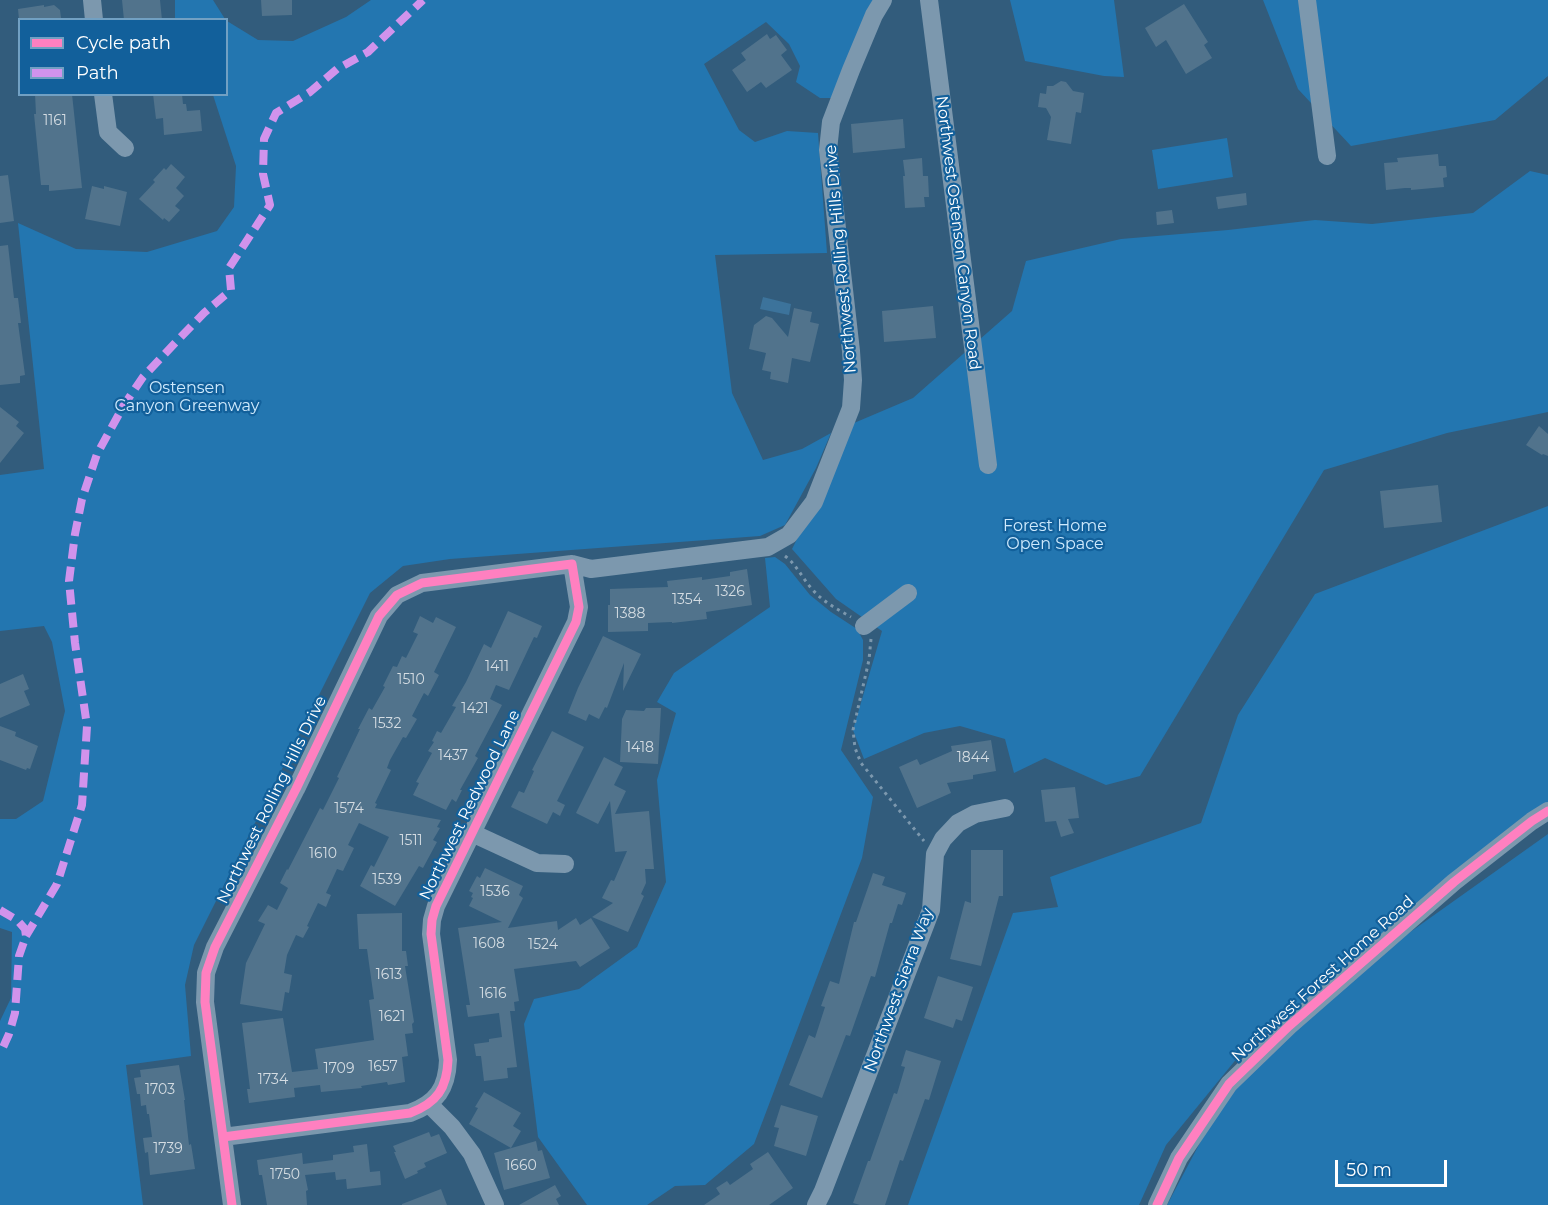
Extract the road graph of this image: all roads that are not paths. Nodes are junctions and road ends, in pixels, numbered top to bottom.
1 (92, 0) edge
2 (883, 0) edge
3 (929, 0) edge
4 (1307, 0) edge
5 (94, 18) edge
6 (103, 96) edge
7 (125, 148) dead end
8 (1327, 156) dead end
9 (988, 465) dead end
10 (572, 564) junction
11 (908, 593) dead end
12 (864, 626) road end
13 (1005, 808) dead end
14 (1548, 811) edge
15 (472, 833) junction
16 (565, 864) dead end
17 (429, 1104) junction
18 (223, 1137) junction
19 (232, 1205) edge
20 (495, 1205) edge
21 (817, 1205) edge
22 (1157, 1205) edge

1 - 5 street
2 - 10 street, Northwest Rolling Hills Drive
3 - 9 street, Northwest Ostenson Canyon Road
4 - 8 street
6 - 7 street
10 - 15 street, Northwest Redwood Lane
10 - 18 street, Northwest Rolling Hills Drive
11 - 12 street
13 - 21 street, Northwest Sierra Way
14 - 22 street, Northwest Forest Home Road
15 - 16 street
15 - 17 street, Northwest Redwood Lane
17 - 18 street
17 - 20 street
18 - 19 street, Northwest Rolling Hills Drive

